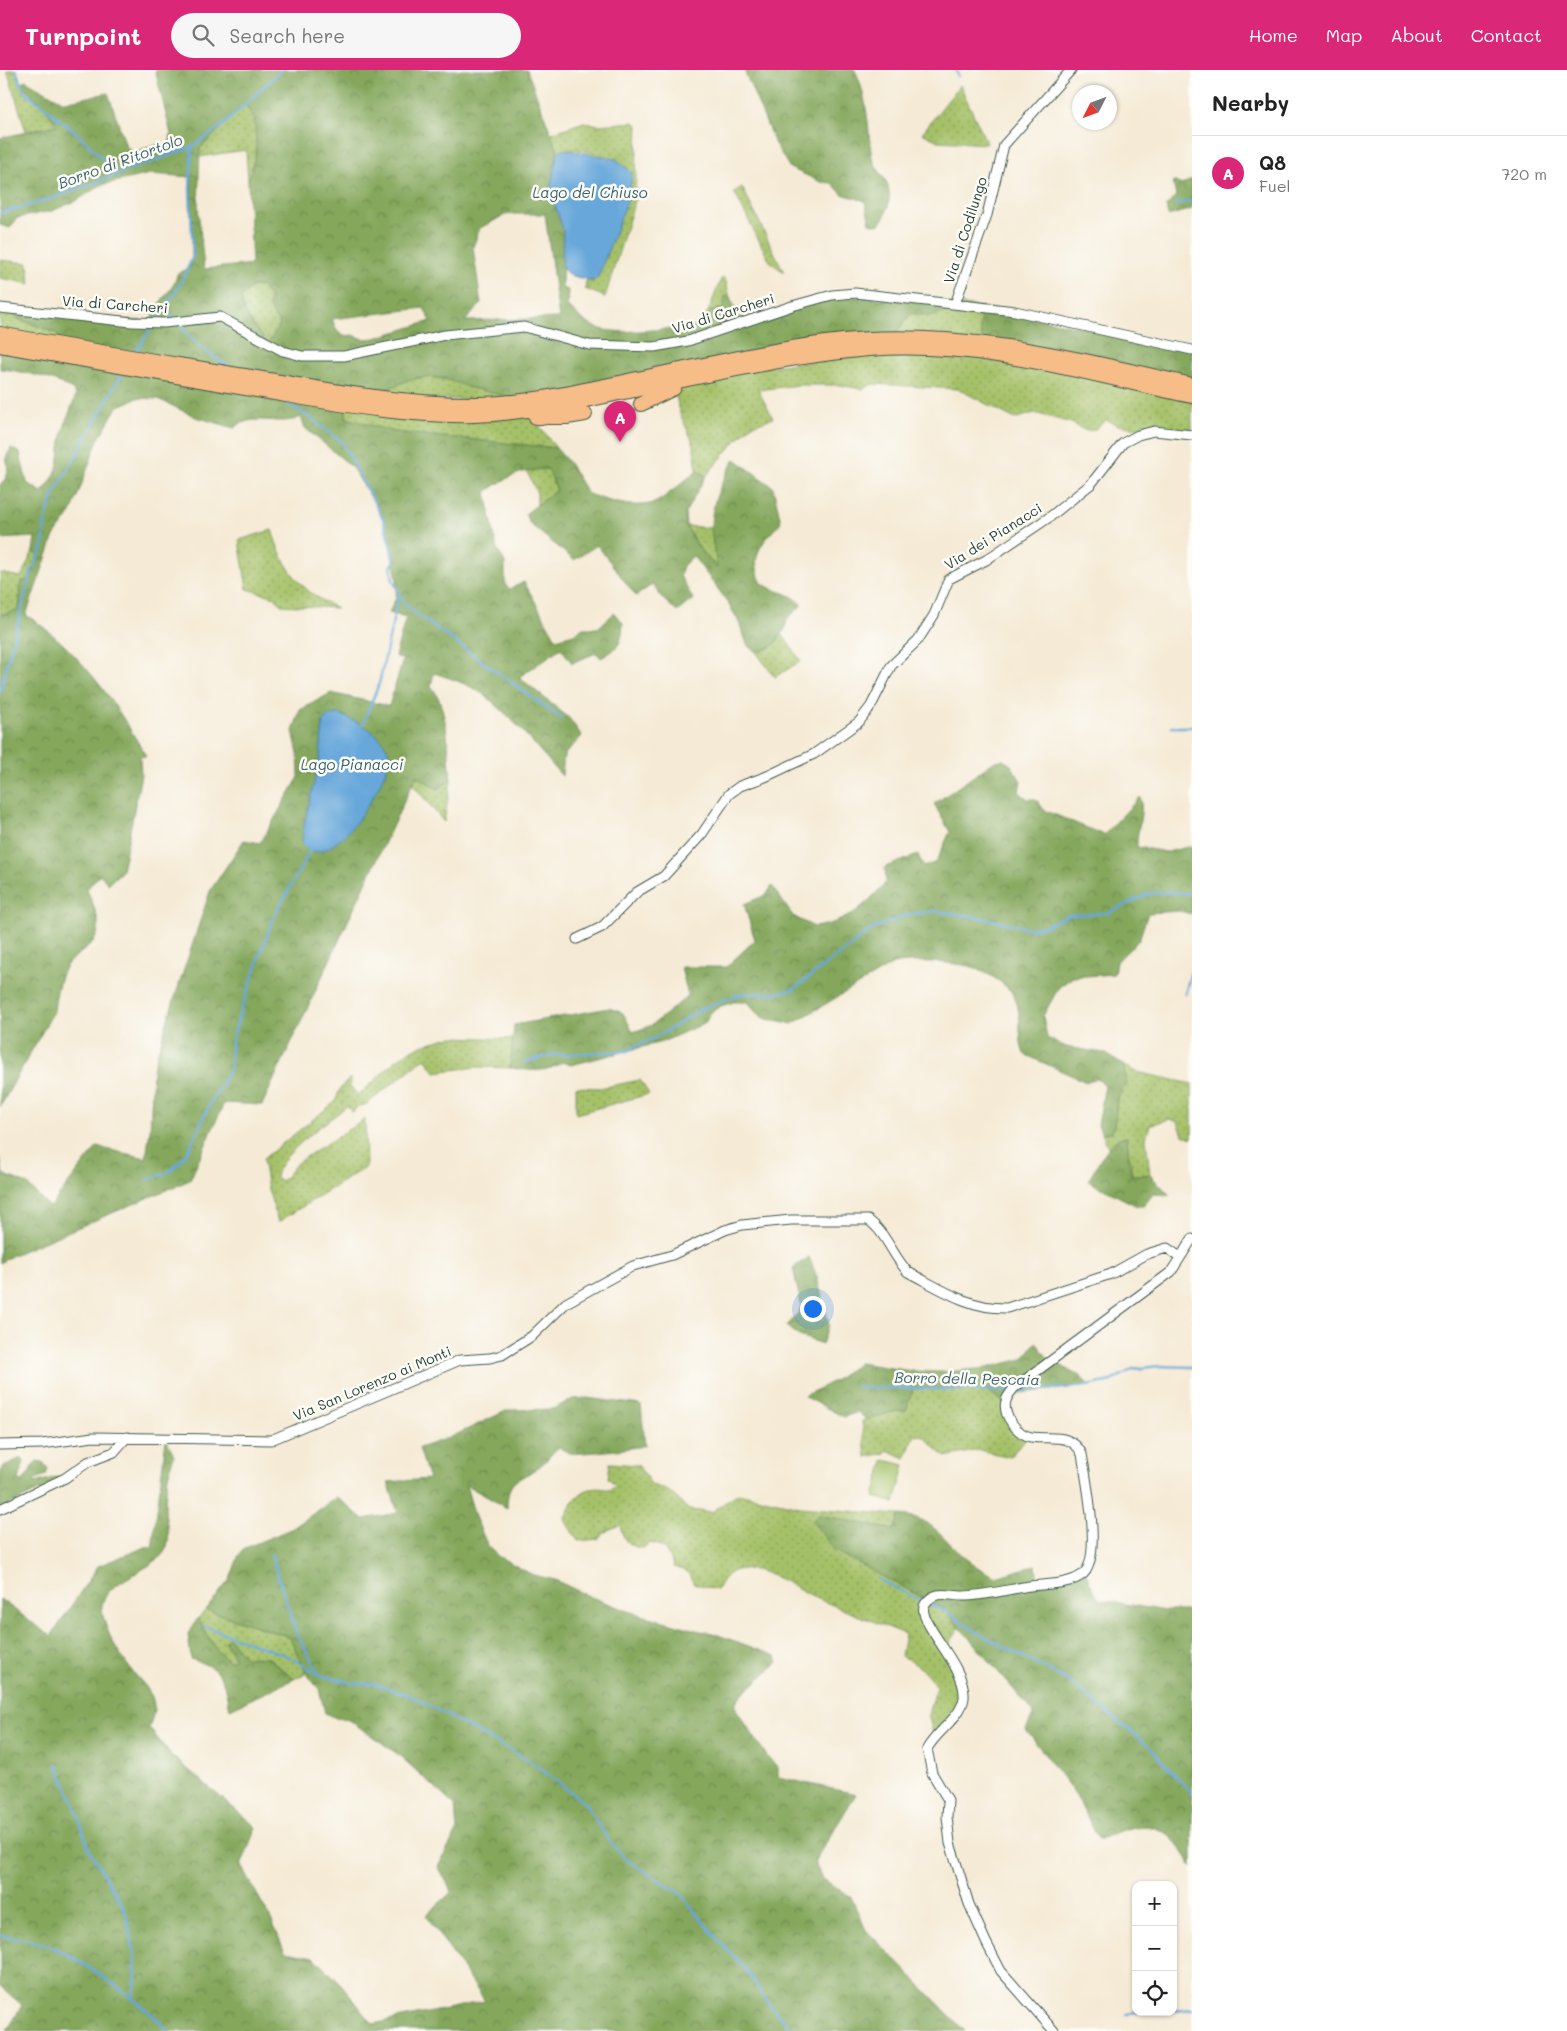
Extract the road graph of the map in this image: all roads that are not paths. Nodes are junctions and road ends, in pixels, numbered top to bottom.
1 (1072, 70) edge
2 (955, 304) junction
3 (0, 308) edge
4 (0, 334) edge
5 (0, 345) edge
6 (1192, 350) edge
7 (700, 377) junction
8 (1192, 385) edge
9 (1192, 396) edge
10 (641, 404) dead end
11 (436, 414) junction
12 (585, 414) dead end
13 (1192, 435) edge
14 (577, 939) dead end
15 (1192, 1239) edge
16 (1180, 1257) junction
17 (127, 1437) junction
18 (0, 1446) edge
19 (0, 1509) edge
20 (1054, 2031) edge

1 - 2 street, Via di Codilungo
2 - 3 street, Via di Carcheri
2 - 6 street, Via di Carcheri
4 - 8 highway
5 - 11 highway
7 - 9 highway
7 - 10 highway
7 - 11 highway
11 - 12 highway
13 - 14 street, Via dei Pianacci
15 - 16 street
16 - 17 street, Via San Lorenzo ai Monti
16 - 20 street
17 - 18 street, Via San Lorenzo ai Monti
17 - 19 street

